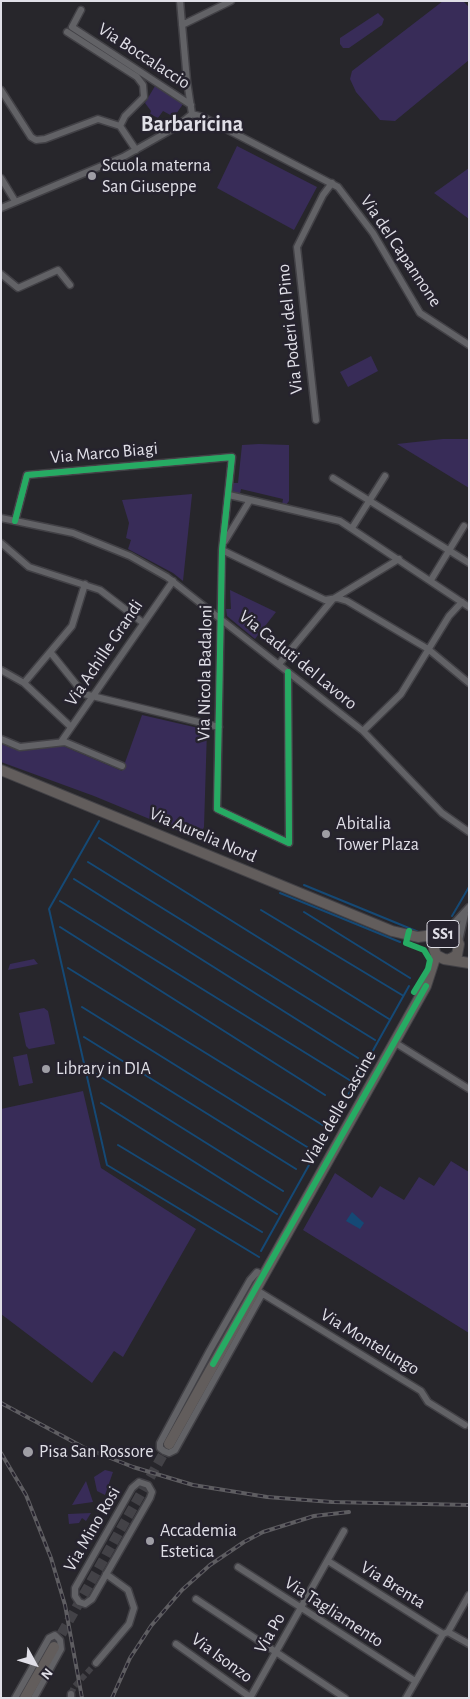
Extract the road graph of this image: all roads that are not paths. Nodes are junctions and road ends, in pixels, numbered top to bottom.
1 (180, 1) edge
2 (231, 1) edge
3 (82, 10) dead end
4 (182, 25) junction
5 (67, 32) dead end
6 (1, 90) edge
7 (191, 105) junction
8 (192, 114) junction
9 (120, 126) junction
10 (136, 150) junction
11 (1, 178) edge
12 (332, 184) junction
13 (15, 201) junction
14 (1, 208) edge
15 (1, 274) edge
16 (70, 285) dead end
17 (469, 345) edge
18 (316, 420) dead end
19 (232, 457) joint
20 (385, 476) dead end
21 (333, 478) dead end
22 (229, 495) junction
23 (250, 500) junction
24 (369, 501) junction
25 (1, 518) edge
26 (15, 521) junction
27 (464, 526) dead end
28 (352, 528) junction
29 (1, 543) edge
30 (222, 547) junction
31 (449, 550) junction
32 (399, 559) junction
33 (469, 563) edge
34 (431, 580) junction
35 (173, 581) junction
36 (85, 584) junction
37 (333, 599) junction
38 (462, 602) junction
39 (469, 607) edge
40 (222, 618) junction
41 (142, 622) junction
42 (428, 649) junction
43 (50, 653) junction
44 (279, 664) junction
45 (1, 670) edge
46 (288, 672) junction
47 (24, 683) junction
48 (469, 683) edge
49 (92, 697) junction
50 (72, 727) junction
51 (219, 727) junction
52 (363, 731) junction
53 (1, 739) edge
54 (61, 742) junction
55 (122, 766) dead end
56 (1, 770) edge
57 (469, 832) edge
58 (468, 909) edge
59 (392, 931) junction
60 (443, 934) junction
61 (460, 945) junction
62 (435, 952) junction
63 (469, 958) edge
64 (449, 959) junction
65 (469, 963) edge
66 (426, 986) junction
67 (394, 1042) junction
68 (469, 1089) edge
69 (263, 1275) junction
70 (258, 1291) junction
71 (465, 1425) dead end
72 (169, 1444) tunnel mouth
73 (344, 1531) dead end
74 (328, 1561) junction
75 (238, 1566) dead end
76 (106, 1574) junction
77 (469, 1595) edge
78 (196, 1598) dead end
79 (302, 1609) junction
80 (446, 1633) junction
81 (176, 1644) dead end
82 (469, 1644) edge
83 (54, 1647) tunnel mouth
84 (276, 1653) junction
85 (96, 1663) tunnel mouth
86 (415, 1681) junction
87 (250, 1697) edge
88 (15, 1698) edge
89 (25, 1698) edge
90 (34, 1698) edge
91 (345, 1698) edge
92 (406, 1698) edge

1 - 4 street
2 - 4 street
3 - 7 street, Via Boccalaccio
4 - 7 street
5 - 9 street
6 - 9 street
7 - 8 street
8 - 10 street
8 - 12 street, Via del Capannone
9 - 10 street
10 - 13 street
11 - 13 street
12 - 17 street, Via del Capannone
12 - 18 street, Via Poderi del Pino
13 - 14 street
15 - 16 street
19 - 22 street, Via Nicola Badaloni
19 - 26 street, Via Marco Biagi
20 - 24 street
21 - 24 street
22 - 23 street
22 - 30 street, Via Nicola Badaloni
23 - 28 street
23 - 30 street
24 - 28 street
24 - 31 street
25 - 26 street, Via Caduti del Lavoro
26 - 35 street, Via Caduti del Lavoro
27 - 31 street
28 - 32 street
29 - 36 street
30 - 37 street
30 - 40 street, Via Nicola Badaloni
31 - 33 street
31 - 34 street
32 - 34 street
32 - 37 street
34 - 38 street
35 - 40 street, Via Caduti del Lavoro
35 - 41 street, Via Achille Grandi
36 - 41 street
36 - 43 street
37 - 42 street
37 - 44 street
38 - 39 street
38 - 42 street
40 - 44 street, Via Caduti del Lavoro
40 - 51 street, Via Nicola Badaloni
41 - 49 street, Via Achille Grandi
42 - 48 street
42 - 52 street
43 - 47 street
43 - 49 street
44 - 46 street, Via Caduti del Lavoro
45 - 47 street
46 - 51 street, Via Nicola Badaloni
46 - 52 street, Via Caduti del Lavoro
47 - 50 street
49 - 50 street, Via Achille Grandi
49 - 51 street
50 - 54 street, Via Achille Grandi
52 - 57 street, Via Caduti del Lavoro
53 - 54 street
54 - 55 street
56 - 59 main road, Via Aurelia Nord
58 - 60 street
58 - 61 street
59 - 60 main road, Via Aurelia Nord / SS1
59 - 62 main road, Via Aurelia Nord / SS1
60 - 61 main road, SS1
60 - 62 main road, SS1
61 - 63 main road, SS1
61 - 64 main road, SS1
62 - 64 main road, SS1
62 - 66 main road, Viale delle Cascine
64 - 65 main road, SS1
64 - 66 main road, Viale delle Cascine
66 - 67 main road, Viale delle Cascine
67 - 68 street
67 - 69 main road, Viale delle Cascine
69 - 70 main road, Viale delle Cascine
69 - 70 street, Viale delle Cascine
70 - 71 street, Via Montelungo
70 - 72 main road, Viale delle Cascine
73 - 74 street, Via Po
74 - 79 street, Via Po
74 - 80 street, Via Brenta
75 - 79 street, Via Tagliamento
76 - 76 street, Via Mino Rosi
76 - 85 street, Via Mino Rosi
77 - 80 street
78 - 84 street
79 - 84 street, Via Po
79 - 86 street, Via Tagliamento
80 - 82 street, Via Brenta
80 - 86 street
81 - 87 street, Via Isonzo
83 - 89 main road
84 - 87 street, Via Po
84 - 91 street
86 - 92 street
88 - 90 street

